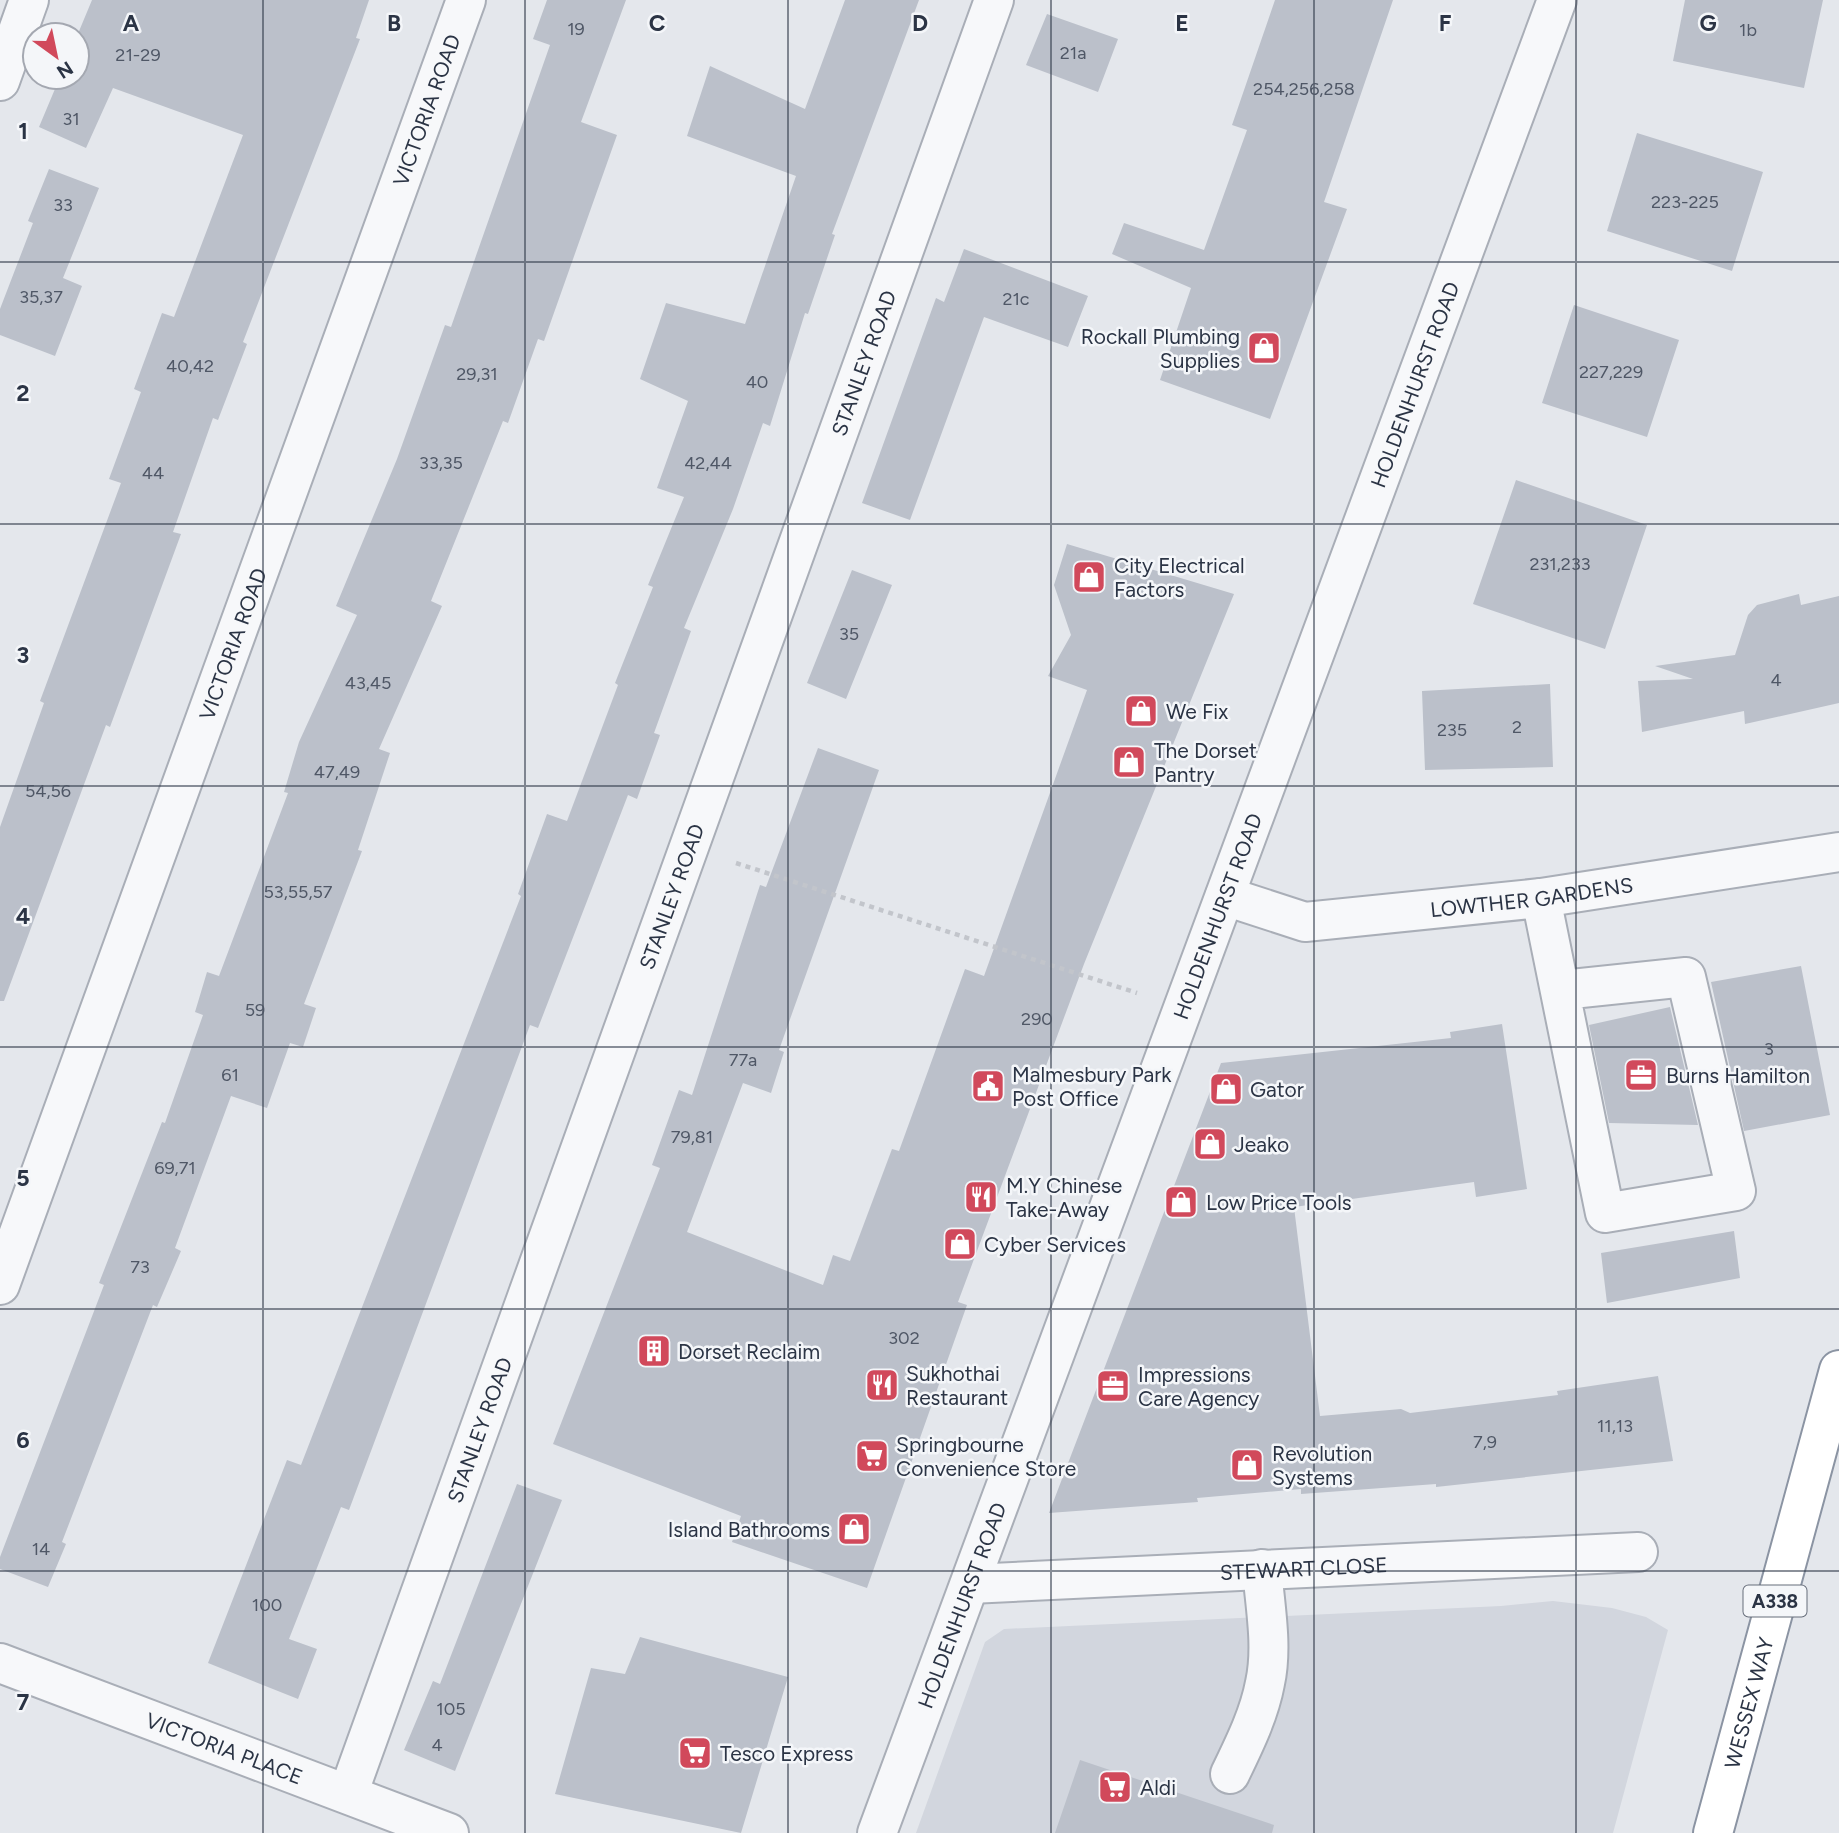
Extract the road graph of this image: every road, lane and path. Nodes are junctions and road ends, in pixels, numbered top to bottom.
1 (29, 0) edge
2 (466, 0) edge
3 (994, 0) edge
4 (1557, 0) edge
5 (0, 81) edge
6 (688, 848) junction
7 (1839, 852) edge
8 (1225, 895) junction
9 (1541, 898) junction
10 (1562, 990) junction
11 (1183, 1008) junction
12 (0, 1285) edge
13 (1839, 1370) edge
14 (1638, 1552) dead end
15 (1262, 1569) junction
16 (970, 1584) junction
17 (0, 1663) edge
18 (1230, 1774) dead end
19 (348, 1794) junction
20 (395, 1824) edge
21 (449, 1833) edge
22 (877, 1833) edge
23 (1713, 1833) edge

1 - 5 street
2 - 12 street, VICTORIA ROAD
3 - 6 street, STANLEY ROAD
4 - 8 street, HOLDENHURST ROAD
6 - 11 path
6 - 19 street, STANLEY ROAD
7 - 9 street, LOWTHER GARDENS
8 - 9 street, LOWTHER GARDENS
8 - 11 street, HOLDENHURST ROAD
9 - 10 street
10 - 10 street
11 - 16 street, HOLDENHURST ROAD
13 - 23 highway, WESSEX WAY / A338
14 - 15 street, STEWART CLOSE
15 - 16 street, STEWART CLOSE
15 - 18 street
16 - 22 street, HOLDENHURST ROAD
17 - 19 street, VICTORIA PLACE
19 - 20 street, VICTORIA PLACE
20 - 21 street, VICTORIA PLACE

